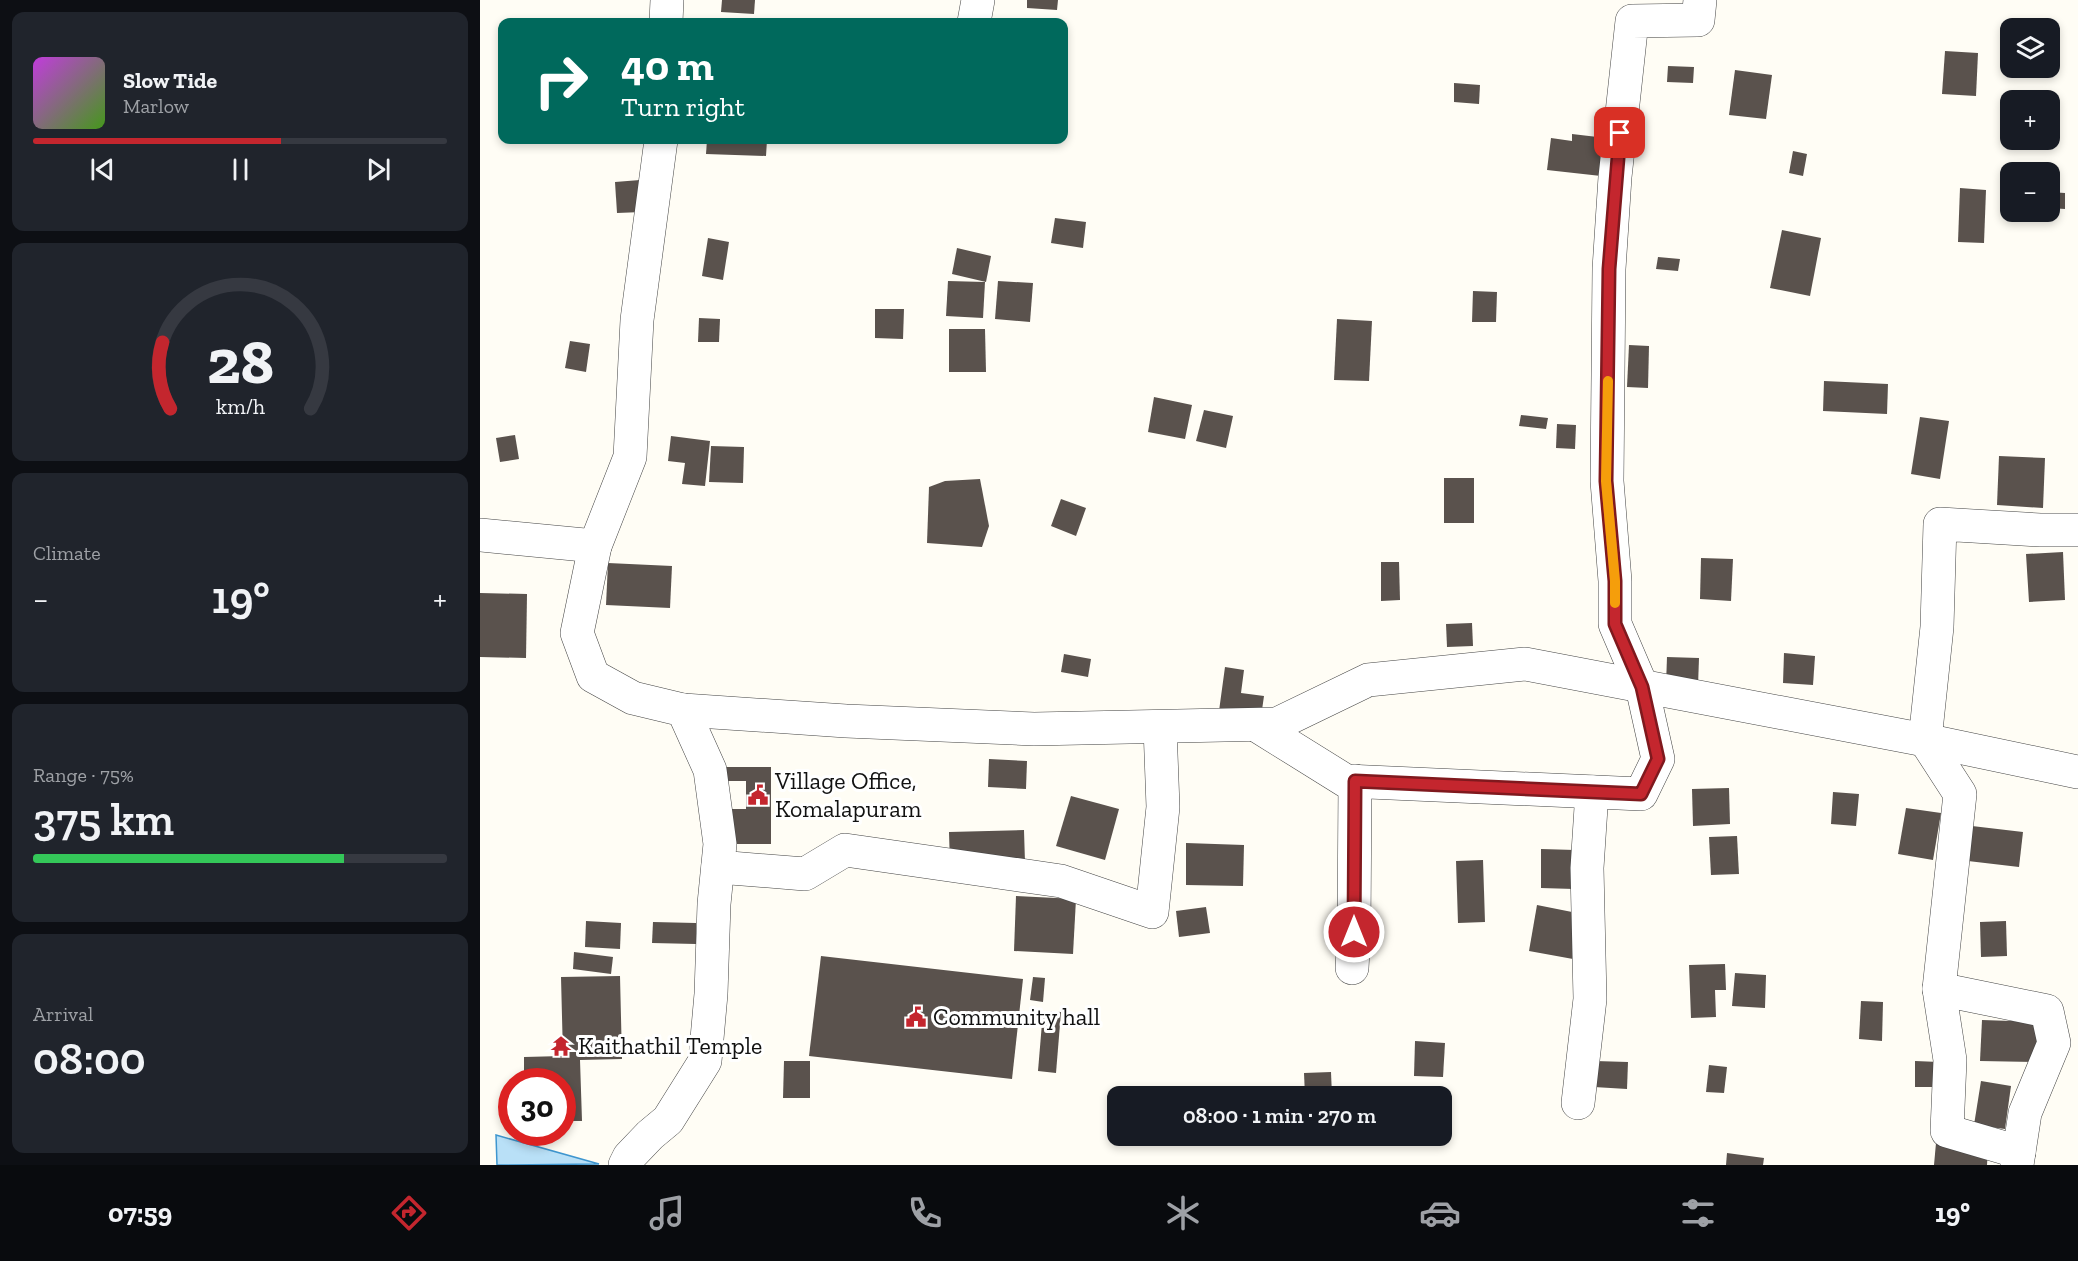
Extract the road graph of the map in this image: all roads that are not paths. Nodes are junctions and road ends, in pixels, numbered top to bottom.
1 (667, 0) edge
2 (978, 0) edge
3 (1700, 0) edge
4 (666, 18) edge
5 (975, 18) edge
6 (660, 144) edge
7 (2078, 530) edge
8 (480, 535) edge
9 (595, 546) junction
10 (1642, 687) junction
11 (683, 710) junction
12 (1256, 725) junction
13 (1160, 727) junction
14 (1925, 740) junction
15 (2078, 772) edge
16 (1355, 781) junction
17 (1592, 792) junction
18 (718, 867) junction
19 (1352, 968) dead end
20 (1939, 989) junction
21 (1578, 1103) dead end
22 (2018, 1159) edge
23 (625, 1165) edge

1 - 4 street
2 - 5 street
3 - 10 street
6 - 9 street
7 - 14 street
8 - 9 street
9 - 11 street
10 - 12 street
10 - 14 street
10 - 17 street
11 - 13 street
11 - 18 street
12 - 13 street
12 - 16 street
13 - 18 street
14 - 15 street
14 - 20 street
16 - 17 street
16 - 19 street
17 - 21 street
18 - 23 street
20 - 22 street
20 - 22 street

